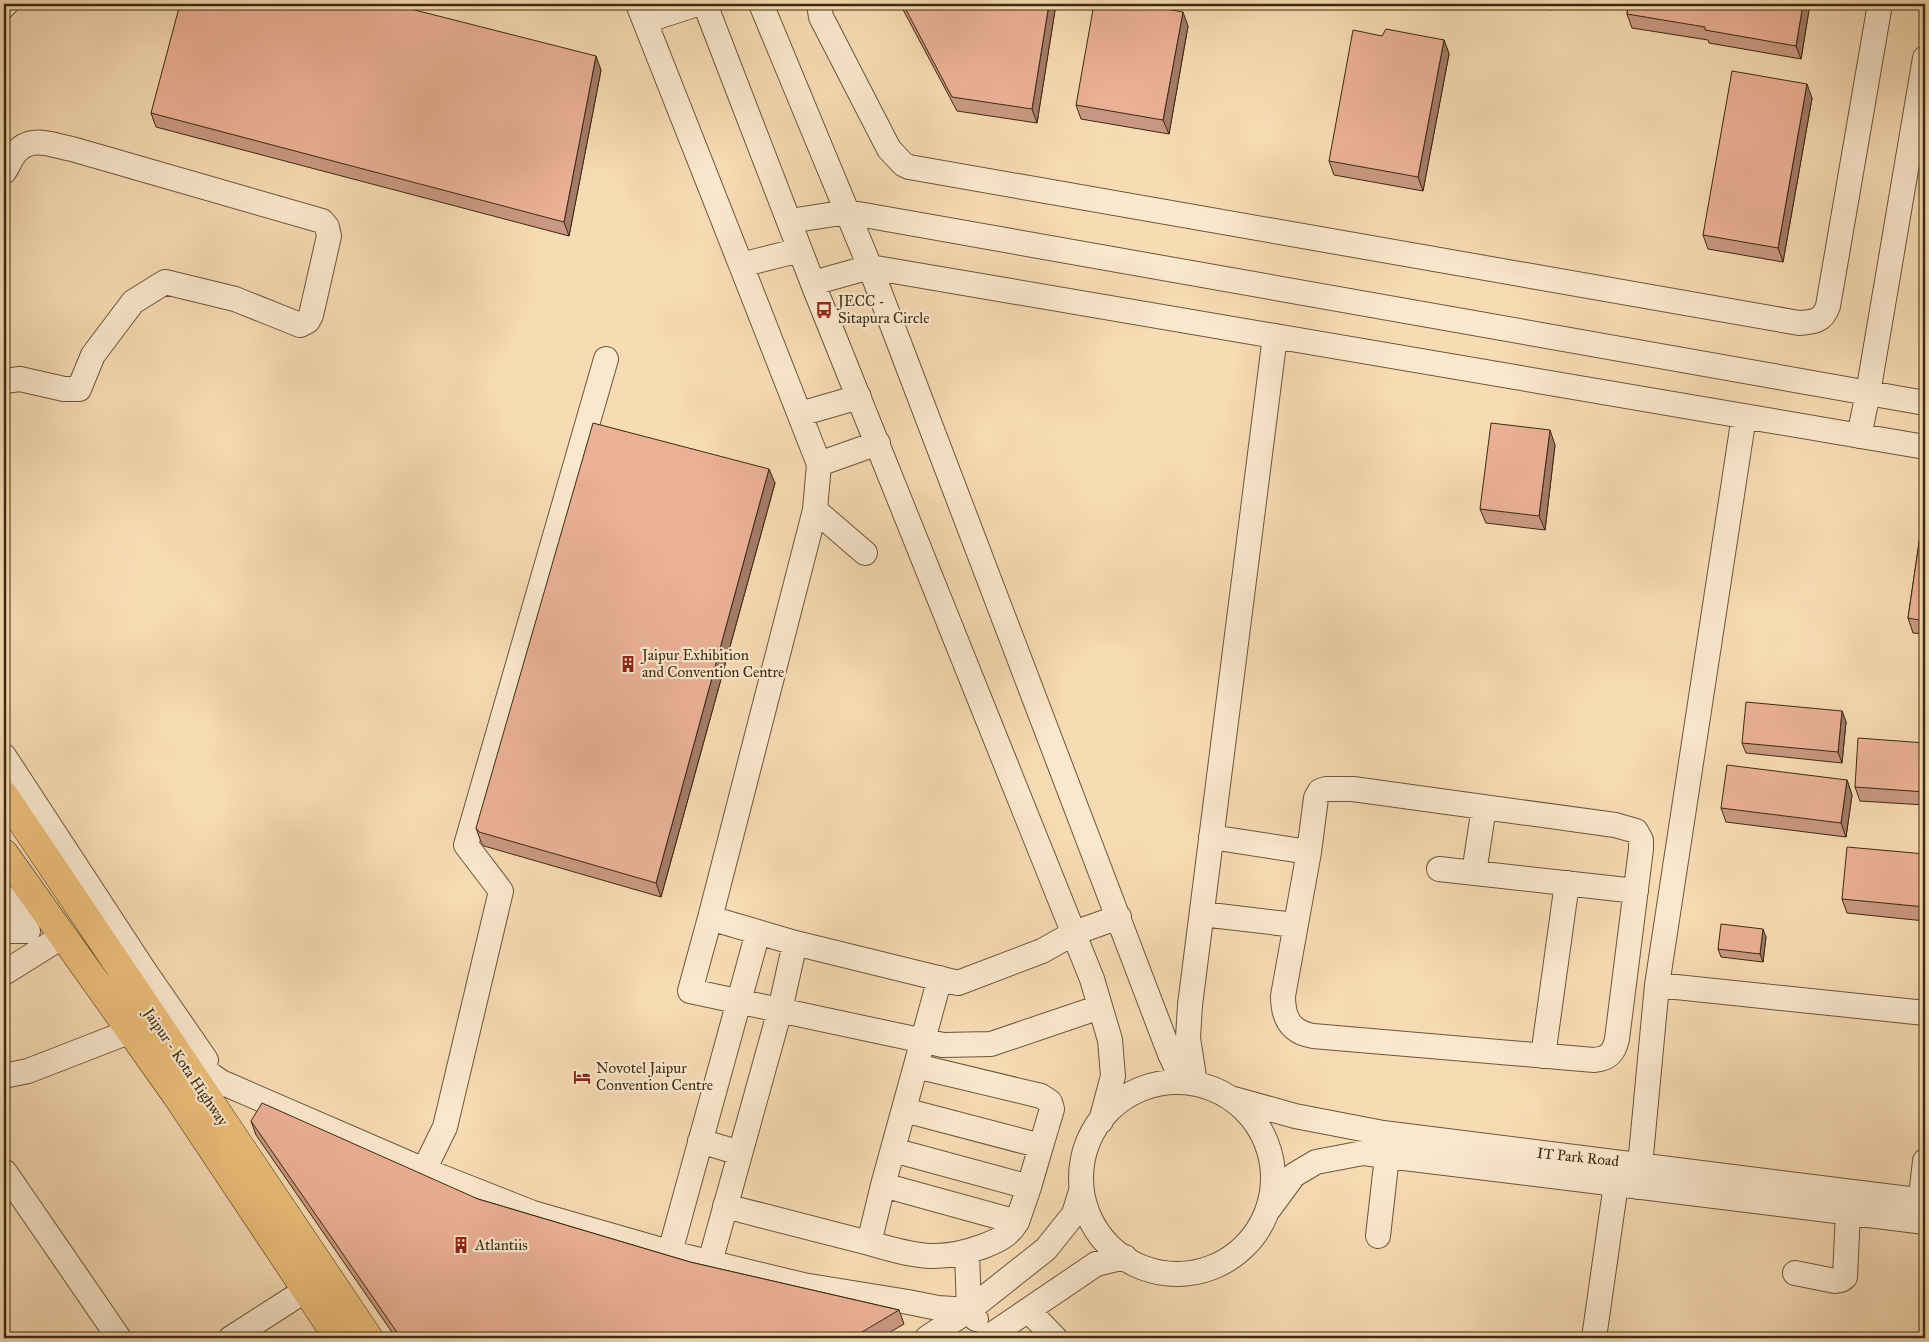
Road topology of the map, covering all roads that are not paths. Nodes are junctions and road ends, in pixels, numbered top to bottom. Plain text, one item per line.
1 (696, 4) edge
2 (705, 4) edge
3 (761, 4) edge
4 (819, 4) edge
5 (1880, 4) edge
6 (642, 12) edge
7 (1925, 58) edge
8 (4, 172) edge
9 (847, 212) junction
10 (790, 220) junction
11 (800, 250) junction
12 (741, 265) junction
13 (870, 267) junction
14 (813, 282) junction
15 (1275, 336) junction
16 (606, 359) dead end
17 (4, 381) edge
18 (1868, 393) junction
19 (859, 396) junction
20 (1925, 403) edge
21 (800, 414) junction
22 (1744, 416) junction
23 (1859, 436) junction
24 (878, 443) junction
25 (1925, 447) edge
26 (820, 464) junction
27 (815, 510) junction
28 (865, 553) dead end
29 (4, 756) edge
30 (4, 795) edge
31 (1484, 807) junction
32 (1211, 837) junction
33 (1309, 852) junction
34 (4, 853) edge
35 (1439, 869) dead end
36 (1474, 873) junction
37 (1567, 883) junction
38 (1636, 891) junction
39 (4, 897) edge
40 (1202, 914) junction
41 (1119, 917) junction
42 (710, 918) junction
43 (1295, 926) junction
44 (4, 931) edge
45 (758, 932) junction
46 (1074, 933) junction
47 (63, 936) junction
48 (795, 943) junction
49 (4, 973) edge
50 (940, 978) junction
51 (1657, 984) junction
52 (738, 1001) junction
53 (143, 1004) junction
54 (1100, 1007) junction
55 (780, 1010) junction
56 (1925, 1013) edge
57 (131, 1031) junction
58 (923, 1041) junction
59 (1542, 1056) junction
60 (916, 1066) junction
61 (4, 1076) edge
62 (221, 1082) junction
63 (1189, 1082) junction
64 (1234, 1100) junction
65 (904, 1110) junction
66 (1101, 1121) junction
67 (700, 1141) junction
68 (1041, 1146) junction
69 (893, 1150) junction
70 (740, 1153) junction
71 (1387, 1156) junction
72 (1925, 1161) edge
73 (424, 1170) junction
74 (5, 1172) dead end
75 (1632, 1179) junction
76 (883, 1185) junction
77 (1029, 1187) junction
78 (1081, 1191) junction
79 (726, 1206) junction
80 (1269, 1210) junction
81 (1922, 1211) edge
82 (1848, 1213) junction
83 (1017, 1222) junction
84 (1378, 1236) dead end
85 (869, 1244) junction
86 (670, 1252) junction
87 (967, 1252) junction
88 (1125, 1257) junction
89 (710, 1262) junction
90 (1795, 1274) dead end
91 (306, 1290) junction
92 (969, 1310) junction
93 (1028, 1310) junction
94 (988, 1337) edge
95 (119, 1338) edge
96 (231, 1338) edge
97 (338, 1338) edge
98 (369, 1338) edge
99 (926, 1338) edge
100 (1055, 1338) edge
101 (1594, 1338) edge

1 - 6 street
2 - 10 street
3 - 9 street
4 - 5 street
6 - 12 street
7 - 18 street
8 - 17 street
9 - 10 street
9 - 13 street
9 - 18 street
10 - 11 street
11 - 12 street
11 - 14 street
12 - 21 street
13 - 14 street
13 - 15 street
13 - 41 street
14 - 19 street
15 - 22 street
15 - 32 street
16 - 73 street
18 - 20 street
18 - 23 street
19 - 21 street
19 - 24 street
21 - 26 street
22 - 23 street
22 - 51 street
23 - 25 street
24 - 26 street
24 - 46 street
26 - 27 street
27 - 28 street
27 - 42 street
29 - 62 street
30 - 53 highway, Jaipur - Kota Highway
31 - 33 street
31 - 36 street
31 - 38 street
32 - 33 street
32 - 40 street
33 - 43 street
34 - 47 highway, Jaipur - Kota Highway
35 - 36 street
36 - 37 street
37 - 38 street
37 - 59 street
38 - 59 street
39 - 44 street
40 - 43 street
40 - 63 street
41 - 46 street
41 - 63 street
42 - 45 street
42 - 52 street
43 - 59 street
45 - 48 street
45 - 52 street
46 - 50 street
46 - 54 street
47 - 49 street
47 - 57 highway, Jaipur - Kota Highway
48 - 50 street
48 - 55 street
50 - 58 street
51 - 56 street
51 - 75 street
52 - 55 street
52 - 67 street
53 - 62 street
53 - 98 highway, Jaipur - Kota Highway
54 - 58 street
54 - 66 street
55 - 58 street
55 - 70 street
57 - 61 street
57 - 91 highway, Jaipur - Kota Highway
58 - 60 street
60 - 65 street
60 - 68 street
62 - 73 street
63 - 64 street
63 - 66 street
64 - 75 street, IT Park Road
64 - 80 street
65 - 68 street
65 - 69 street
66 - 78 street
67 - 70 street
67 - 86 street
68 - 77 street
69 - 76 street
69 - 77 street
70 - 79 street
71 - 75 street, IT Park Road
71 - 80 street, IT Park Road
71 - 84 street
72 - 81 street
73 - 86 street
74 - 95 street
75 - 81 street, IT Park Road
75 - 82 street, IT Park Road
75 - 101 street
76 - 83 street
76 - 85 street
77 - 83 street
78 - 88 street, IT Park Road
78 - 92 street
79 - 85 street
79 - 89 street
80 - 88 street, IT Park Road
81 - 82 street, IT Park Road
82 - 90 street
83 - 87 street
85 - 87 street
86 - 89 street
87 - 92 street
88 - 93 street
89 - 92 street
91 - 96 street
91 - 97 highway, Jaipur - Kota Highway
92 - 94 street
92 - 99 street
93 - 94 street
93 - 100 street

